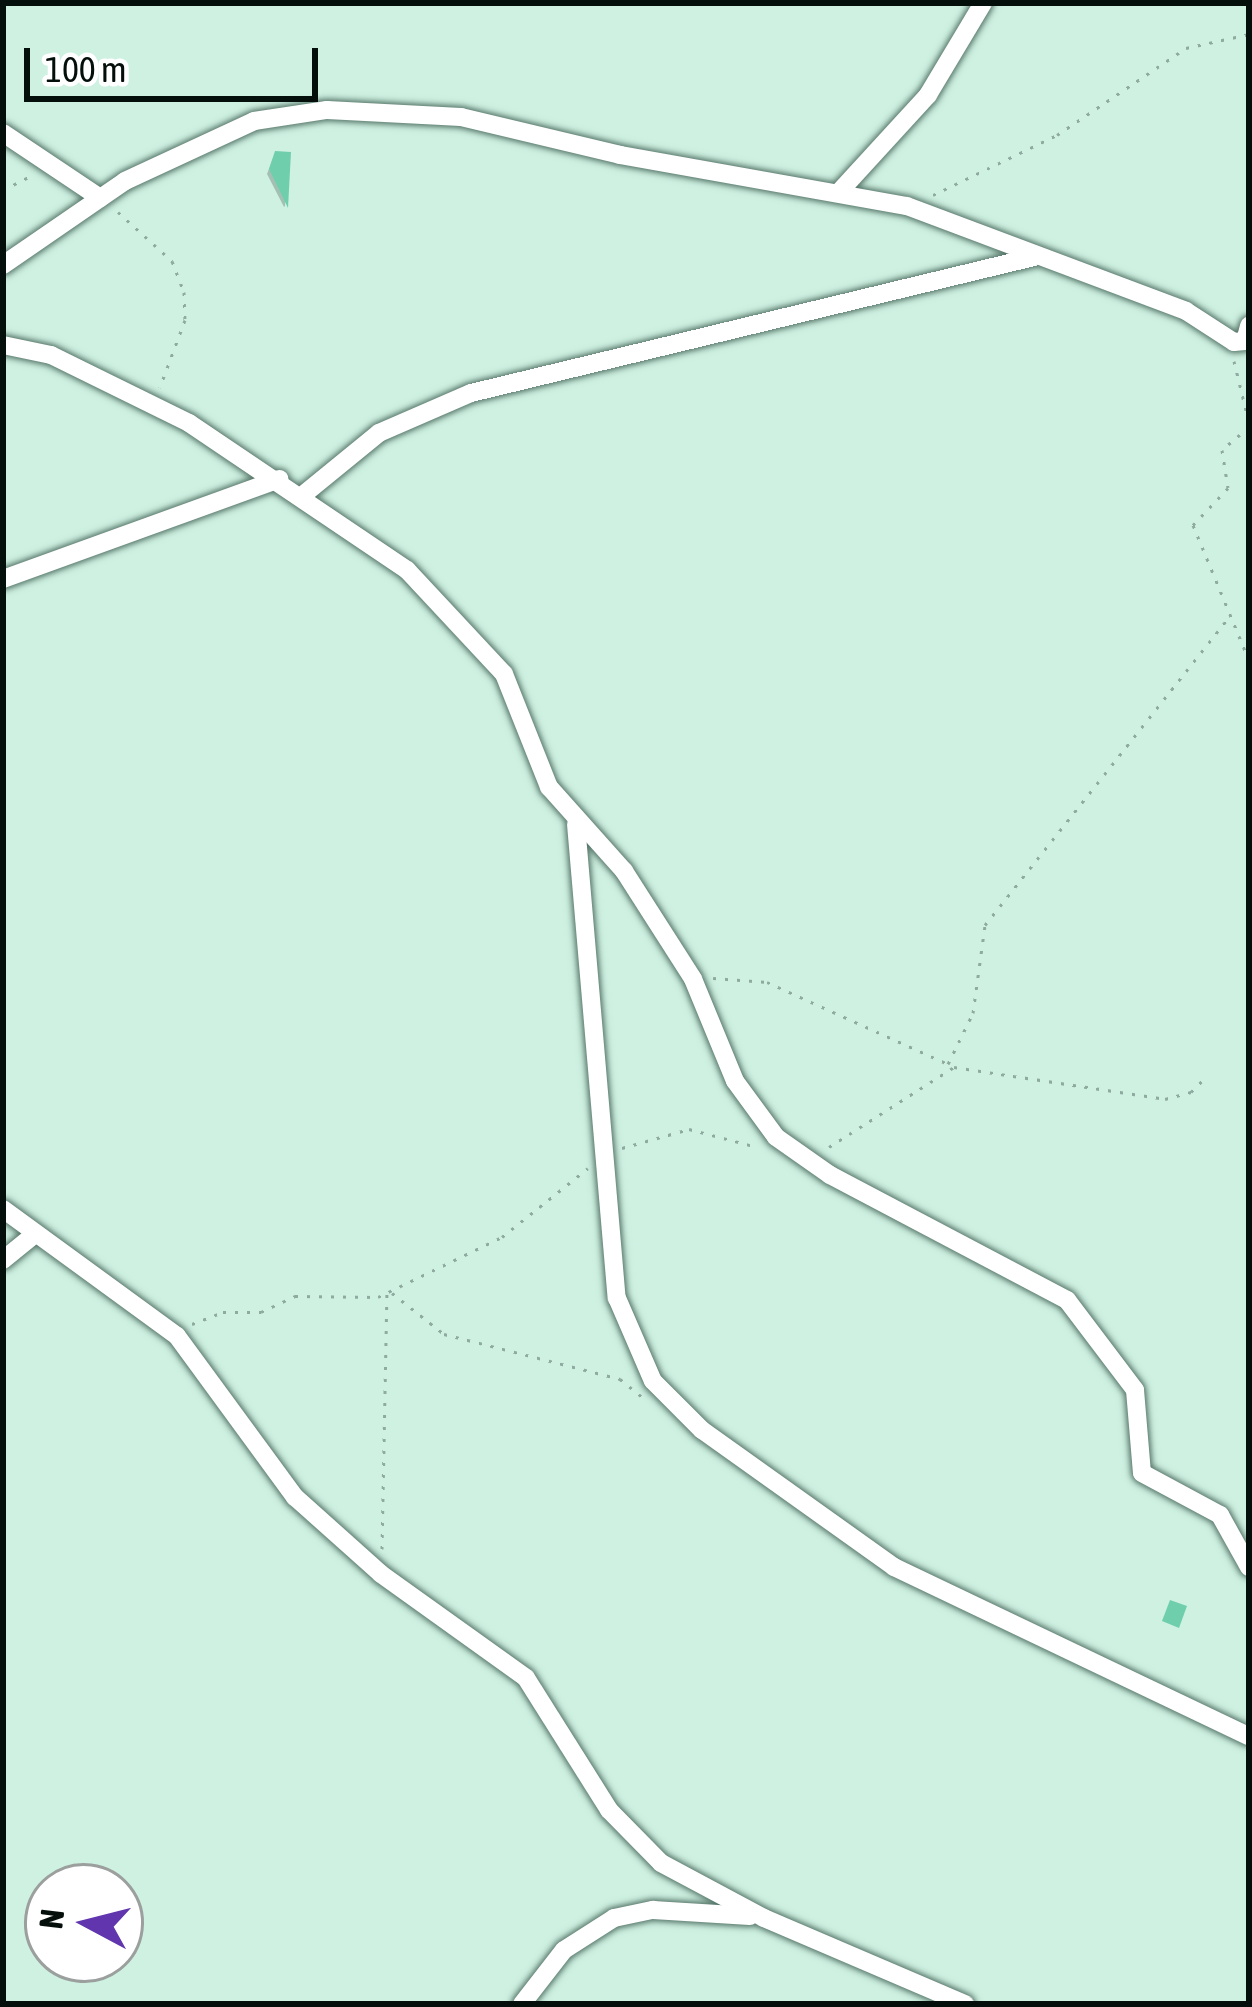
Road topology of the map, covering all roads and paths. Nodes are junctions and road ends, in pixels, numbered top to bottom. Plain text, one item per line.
1 (982, 3) edge
2 (1249, 34) edge
3 (3, 134) edge
4 (51, 166) junction
5 (3, 190) edge
6 (841, 190) junction
7 (100, 198) junction
8 (907, 206) junction
9 (1034, 257) junction
10 (3, 265) edge
11 (1249, 326) edge
12 (1234, 342) junction
13 (3, 345) edge
14 (149, 404) junction
15 (1249, 425) edge
16 (278, 479) junction
17 (303, 496) junction
18 (3, 579) edge
19 (1227, 620) junction
20 (1249, 660) edge
21 (576, 824) junction
22 (693, 979) junction
23 (951, 1066) junction
24 (1206, 1077) dead end
25 (800, 1157) junction
26 (603, 1159) junction
27 (3, 1209) edge
28 (34, 1235) junction
29 (3, 1259) edge
30 (389, 1292) junction
31 (177, 1336) junction
32 (671, 1403) junction
33 (1249, 1567) edge
34 (381, 1574) junction
35 (1249, 1736) edge
36 (764, 1918) junction
37 (522, 2004) edge
38 (964, 2004) edge

1 - 6 street
2 - 8 path
3 - 4 street
4 - 5 path
4 - 7 street
6 - 7 street
6 - 8 street
7 - 10 street
7 - 14 path
8 - 9 street
9 - 12 street
9 - 17 street
11 - 12 street
12 - 15 path
13 - 14 street
14 - 16 street
15 - 19 path
16 - 17 street
16 - 18 street
17 - 21 street
19 - 20 path
19 - 23 path
21 - 22 street
21 - 26 street
22 - 23 path
22 - 25 street
23 - 24 path
23 - 25 path
25 - 26 path
25 - 33 street
26 - 30 path
26 - 32 street
27 - 28 street
28 - 29 street
28 - 31 street
30 - 31 path
30 - 32 path
30 - 34 path
31 - 34 street
32 - 35 street
34 - 36 street
36 - 37 street
36 - 38 street

